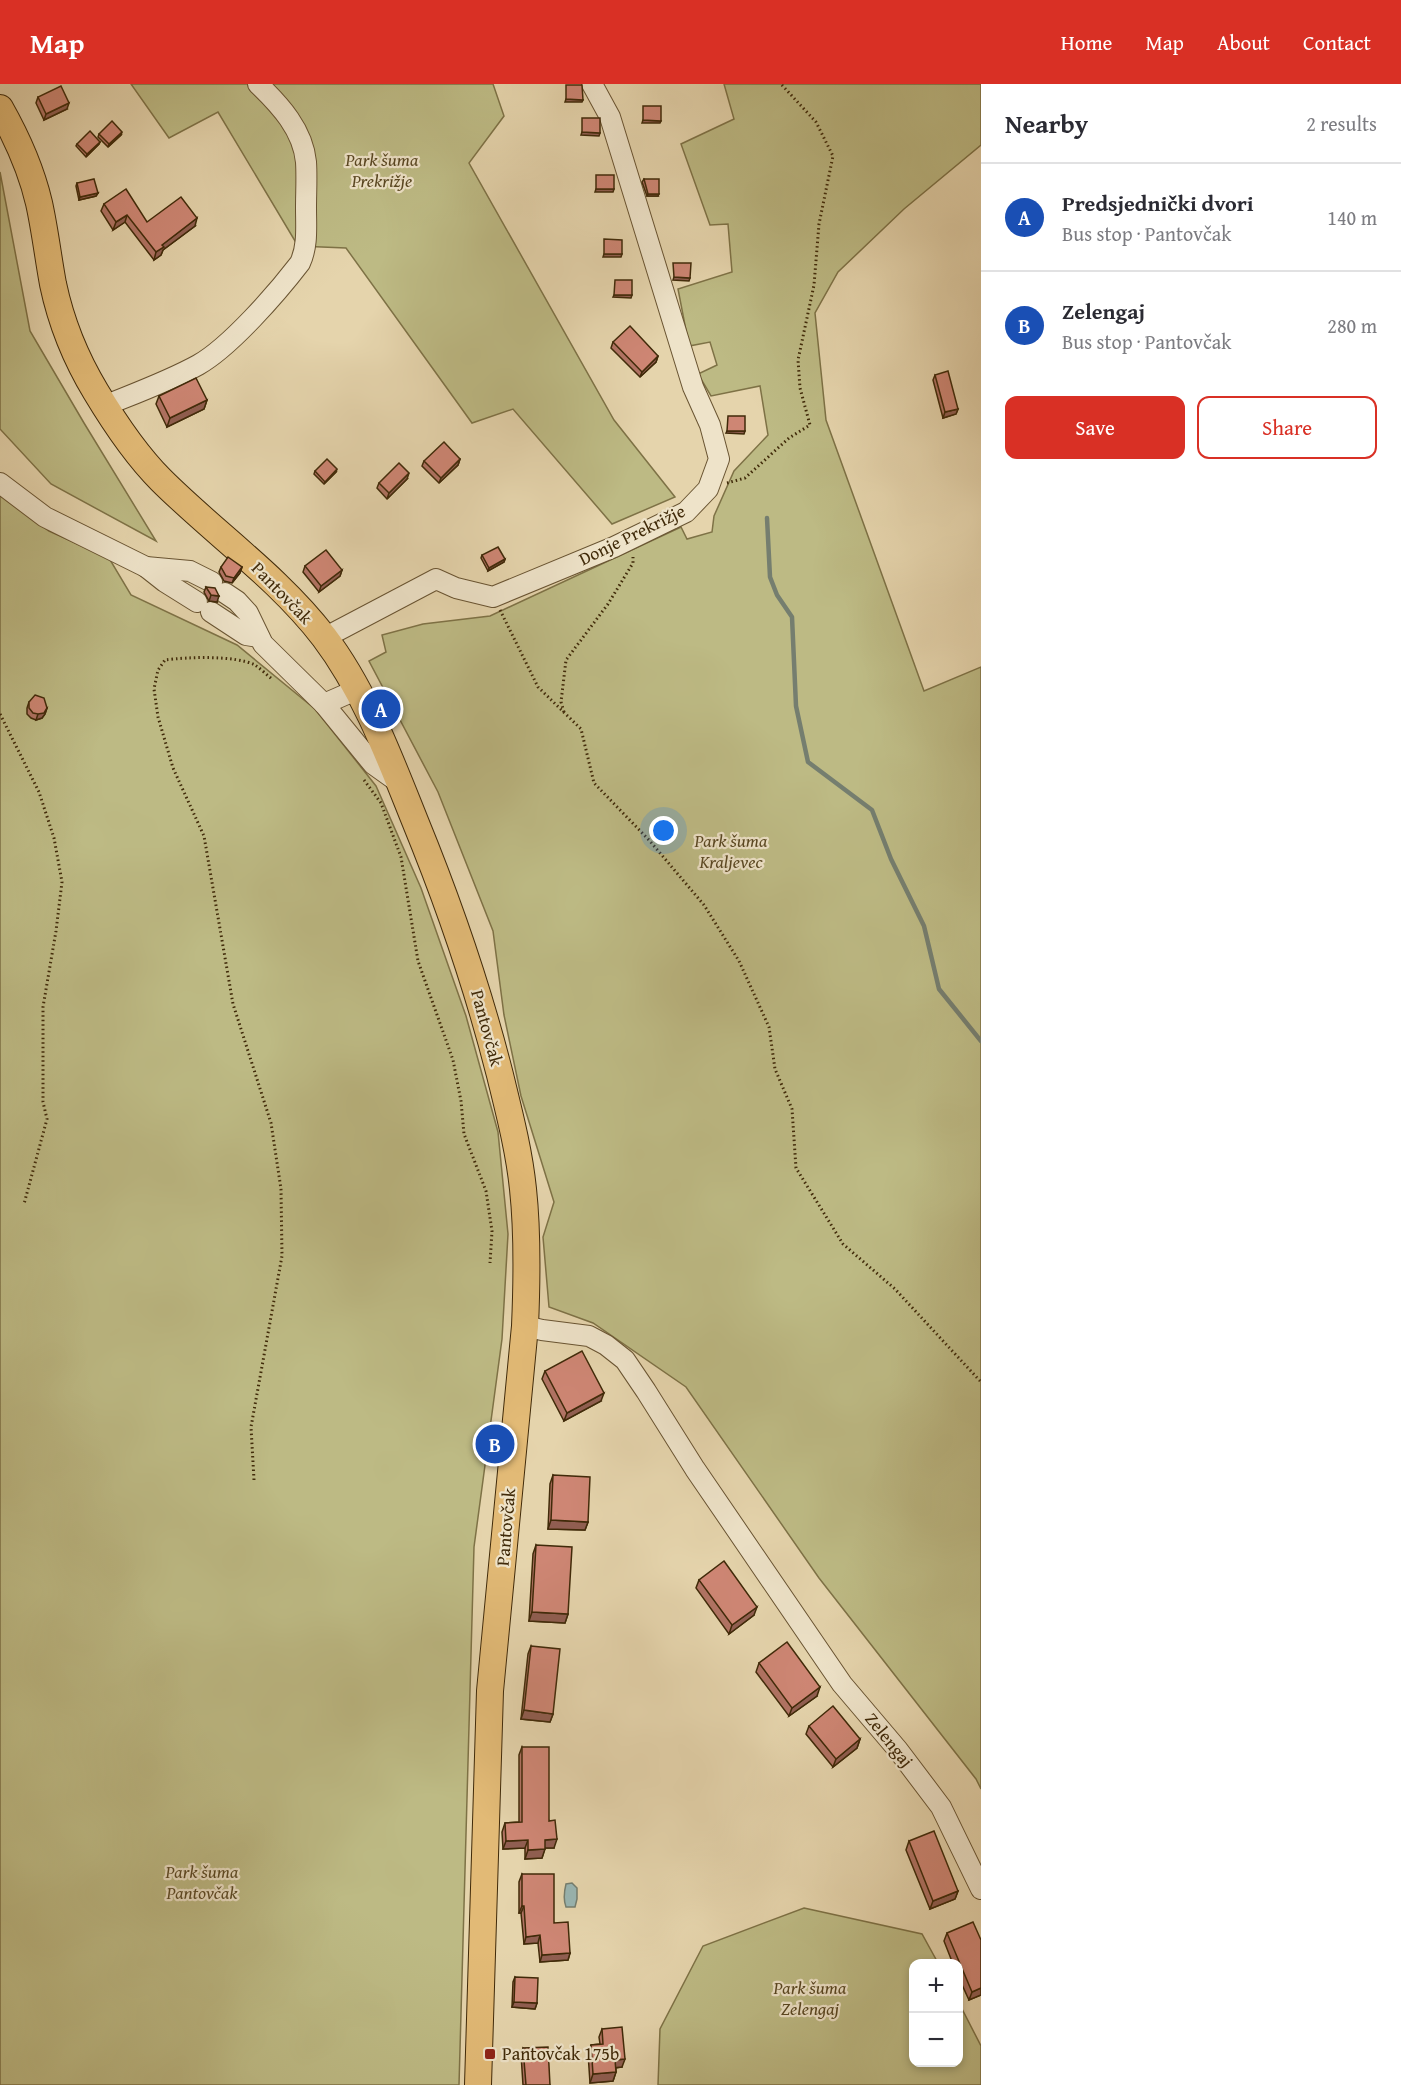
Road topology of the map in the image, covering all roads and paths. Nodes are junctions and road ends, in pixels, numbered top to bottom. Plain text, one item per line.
1 (258, 84) edge
2 (592, 84) edge
3 (781, 84) edge
4 (0, 108) edge
5 (104, 406) junction
6 (0, 483) edge
7 (708, 489) junction
8 (634, 537) junction
9 (146, 567) junction
10 (493, 597) junction
11 (258, 637) junction
12 (324, 638) junction
13 (276, 683) dead end
14 (356, 690) junction
15 (324, 704) junction
16 (0, 714) edge
17 (565, 714) junction
18 (361, 776) dead end
19 (401, 784) junction
20 (24, 1204) dead end
21 (490, 1263) dead end
22 (525, 1326) junction
23 (981, 1382) edge
24 (254, 1480) dead end
25 (981, 1889) edge
26 (478, 2085) edge

1 - 5 street
2 - 7 street, Donje Prekrižje
3 - 7 path
4 - 5 main road, Pantovčak
5 - 12 main road, Pantovčak
6 - 9 street
7 - 8 street, Donje Prekrižje
8 - 10 street, Donje Prekrižje
8 - 17 path
9 - 11 street
9 - 11 street
10 - 12 street
10 - 17 path
11 - 15 street
12 - 14 main road, Pantovčak
13 - 24 path
14 - 15 street
14 - 19 main road, Pantovčak
15 - 19 street
16 - 20 path
17 - 23 path
18 - 21 path
19 - 22 main road, Pantovčak
22 - 25 street, Zelengaj
22 - 26 main road, Pantovčak

